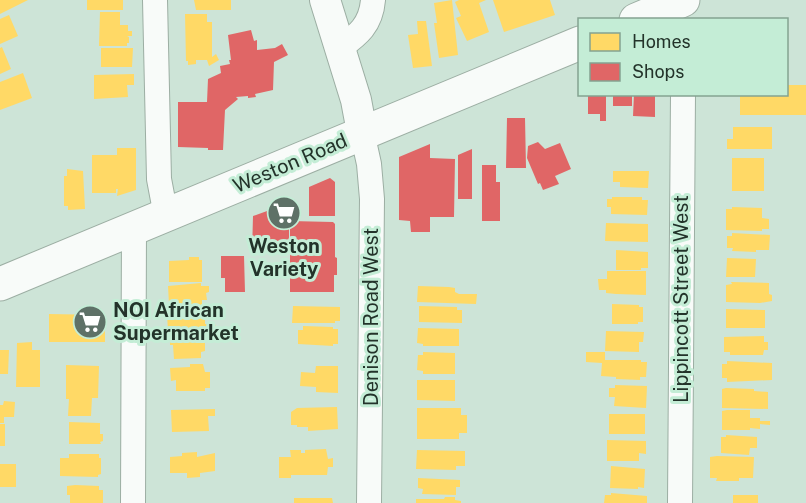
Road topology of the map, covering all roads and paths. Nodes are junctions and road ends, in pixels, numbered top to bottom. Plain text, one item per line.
1 (155, 0) edge
2 (325, 0) edge
3 (373, 0) edge
4 (683, 0) edge
5 (641, 18) edge
6 (683, 18) edge
7 (578, 43) edge
8 (340, 48) junction
9 (682, 96) edge
10 (362, 132) junction
11 (166, 216) junction
12 (134, 229) junction
13 (0, 285) edge
14 (132, 503) edge
15 (369, 503) edge
16 (680, 503) edge

1 - 11 street
2 - 8 street
3 - 8 street
4 - 5 main road
4 - 6 street
7 - 10 main road, Weston Road
8 - 10 street
9 - 16 street, Lippincott Street West
10 - 11 main road, Weston Road
10 - 15 street, Denison Road West
11 - 12 main road, Weston Road
12 - 13 main road, Weston Road
12 - 14 street

